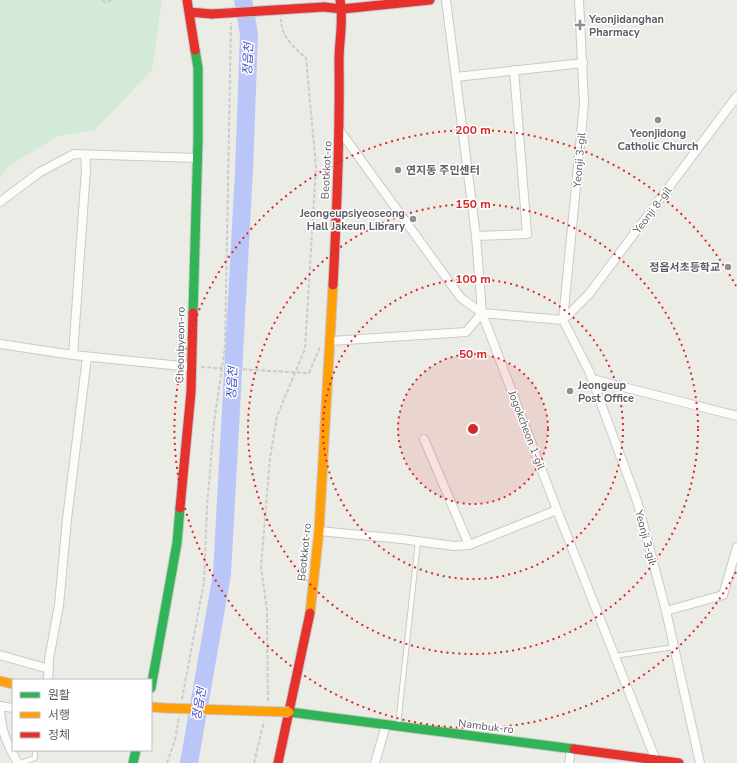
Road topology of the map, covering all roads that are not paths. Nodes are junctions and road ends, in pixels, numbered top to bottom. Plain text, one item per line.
1 (187, 0) edge
2 (340, 0) edge
3 (430, 0) edge
4 (446, 0) edge
5 (579, 0) edge
6 (342, 9) junction
7 (188, 12) junction
8 (583, 63) junction
9 (514, 70) junction
10 (456, 77) junction
11 (737, 96) edge
12 (340, 131) junction
13 (84, 155) junction
14 (198, 158) junction
15 (0, 202) edge
16 (476, 236) junction
17 (482, 313) junction
18 (563, 320) junction
19 (331, 341) junction
20 (0, 344) edge
21 (73, 355) junction
22 (87, 356) junction
23 (191, 367) junction
24 (592, 379) junction
25 (737, 416) edge
26 (424, 439) dead end
27 (557, 510) junction
28 (319, 531) junction
29 (418, 541) junction
30 (469, 546) junction
31 (737, 547) edge
32 (666, 611) junction
33 (675, 647) junction
34 (0, 655) edge
35 (615, 656) junction
36 (48, 669) junction
37 (48, 679) edge
38 (0, 681) edge
39 (152, 683) edge
40 (12, 684) edge
41 (0, 706) edge
42 (152, 707) edge
43 (12, 708) edge
44 (289, 712) junction
45 (386, 725) junction
46 (398, 726) junction
47 (571, 749) junction
48 (35, 751) edge
49 (136, 751) edge
50 (657, 761) edge
51 (20, 763) edge
52 (133, 763) edge
53 (278, 763) edge
54 (375, 763) edge
55 (569, 763) edge
56 (679, 763) edge
57 (700, 763) edge

1 - 7 street, Cheonbyeon-ro
2 - 6 street, Beotkkot-ro
3 - 6 street
4 - 10 street, Jogokcheon 1-gil
5 - 8 street, Yeonji 3-gil
6 - 7 street, bridge
6 - 12 street, Beotkkot-ro
7 - 14 street, Cheonbyeon-ro
8 - 9 street
8 - 18 street, Yeonji 3-gil
9 - 10 street
9 - 16 street
10 - 16 street, Jogokcheon 1-gil
11 - 18 street, Yeonji 8-gil
12 - 17 street
12 - 19 street, Beotkkot-ro
13 - 14 street
13 - 15 street
13 - 21 street
14 - 23 street, Cheonbyeon-ro
16 - 17 street, Jogokcheon 1-gil
17 - 18 street
17 - 19 street
17 - 27 street, Jogokcheon 1-gil
18 - 24 street, Yeonji 3-gil
19 - 28 street, Beotkkot-ro
20 - 21 street
21 - 22 street
22 - 23 street
22 - 36 street
23 - 39 street, Cheonbyeon-ro
24 - 25 street
24 - 32 street, Yeonji 3-gil
26 - 30 street
27 - 30 street
27 - 35 street, Jogokcheon 1-gil
28 - 29 street
28 - 44 street, Beotkkot-ro
29 - 30 street
29 - 46 lane
31 - 32 street
32 - 33 street, Yeonji 3-gil
33 - 35 lane
33 - 57 street, Yeonji 3-gil
34 - 36 street
35 - 50 street, Jogokcheon 1-gil
36 - 37 street
38 - 40 street
41 - 43 street
41 - 51 street
42 - 44 street, Nambuk-ro, bridge
44 - 45 street, Nambuk-ro
44 - 53 street, Beotkkot-ro
45 - 46 street, Nambuk-ro
45 - 54 street
46 - 47 street, Nambuk-ro
47 - 50 street, Nambuk-ro
47 - 55 street
48 - 51 lane
49 - 52 street
50 - 56 street, Nambuk-ro

